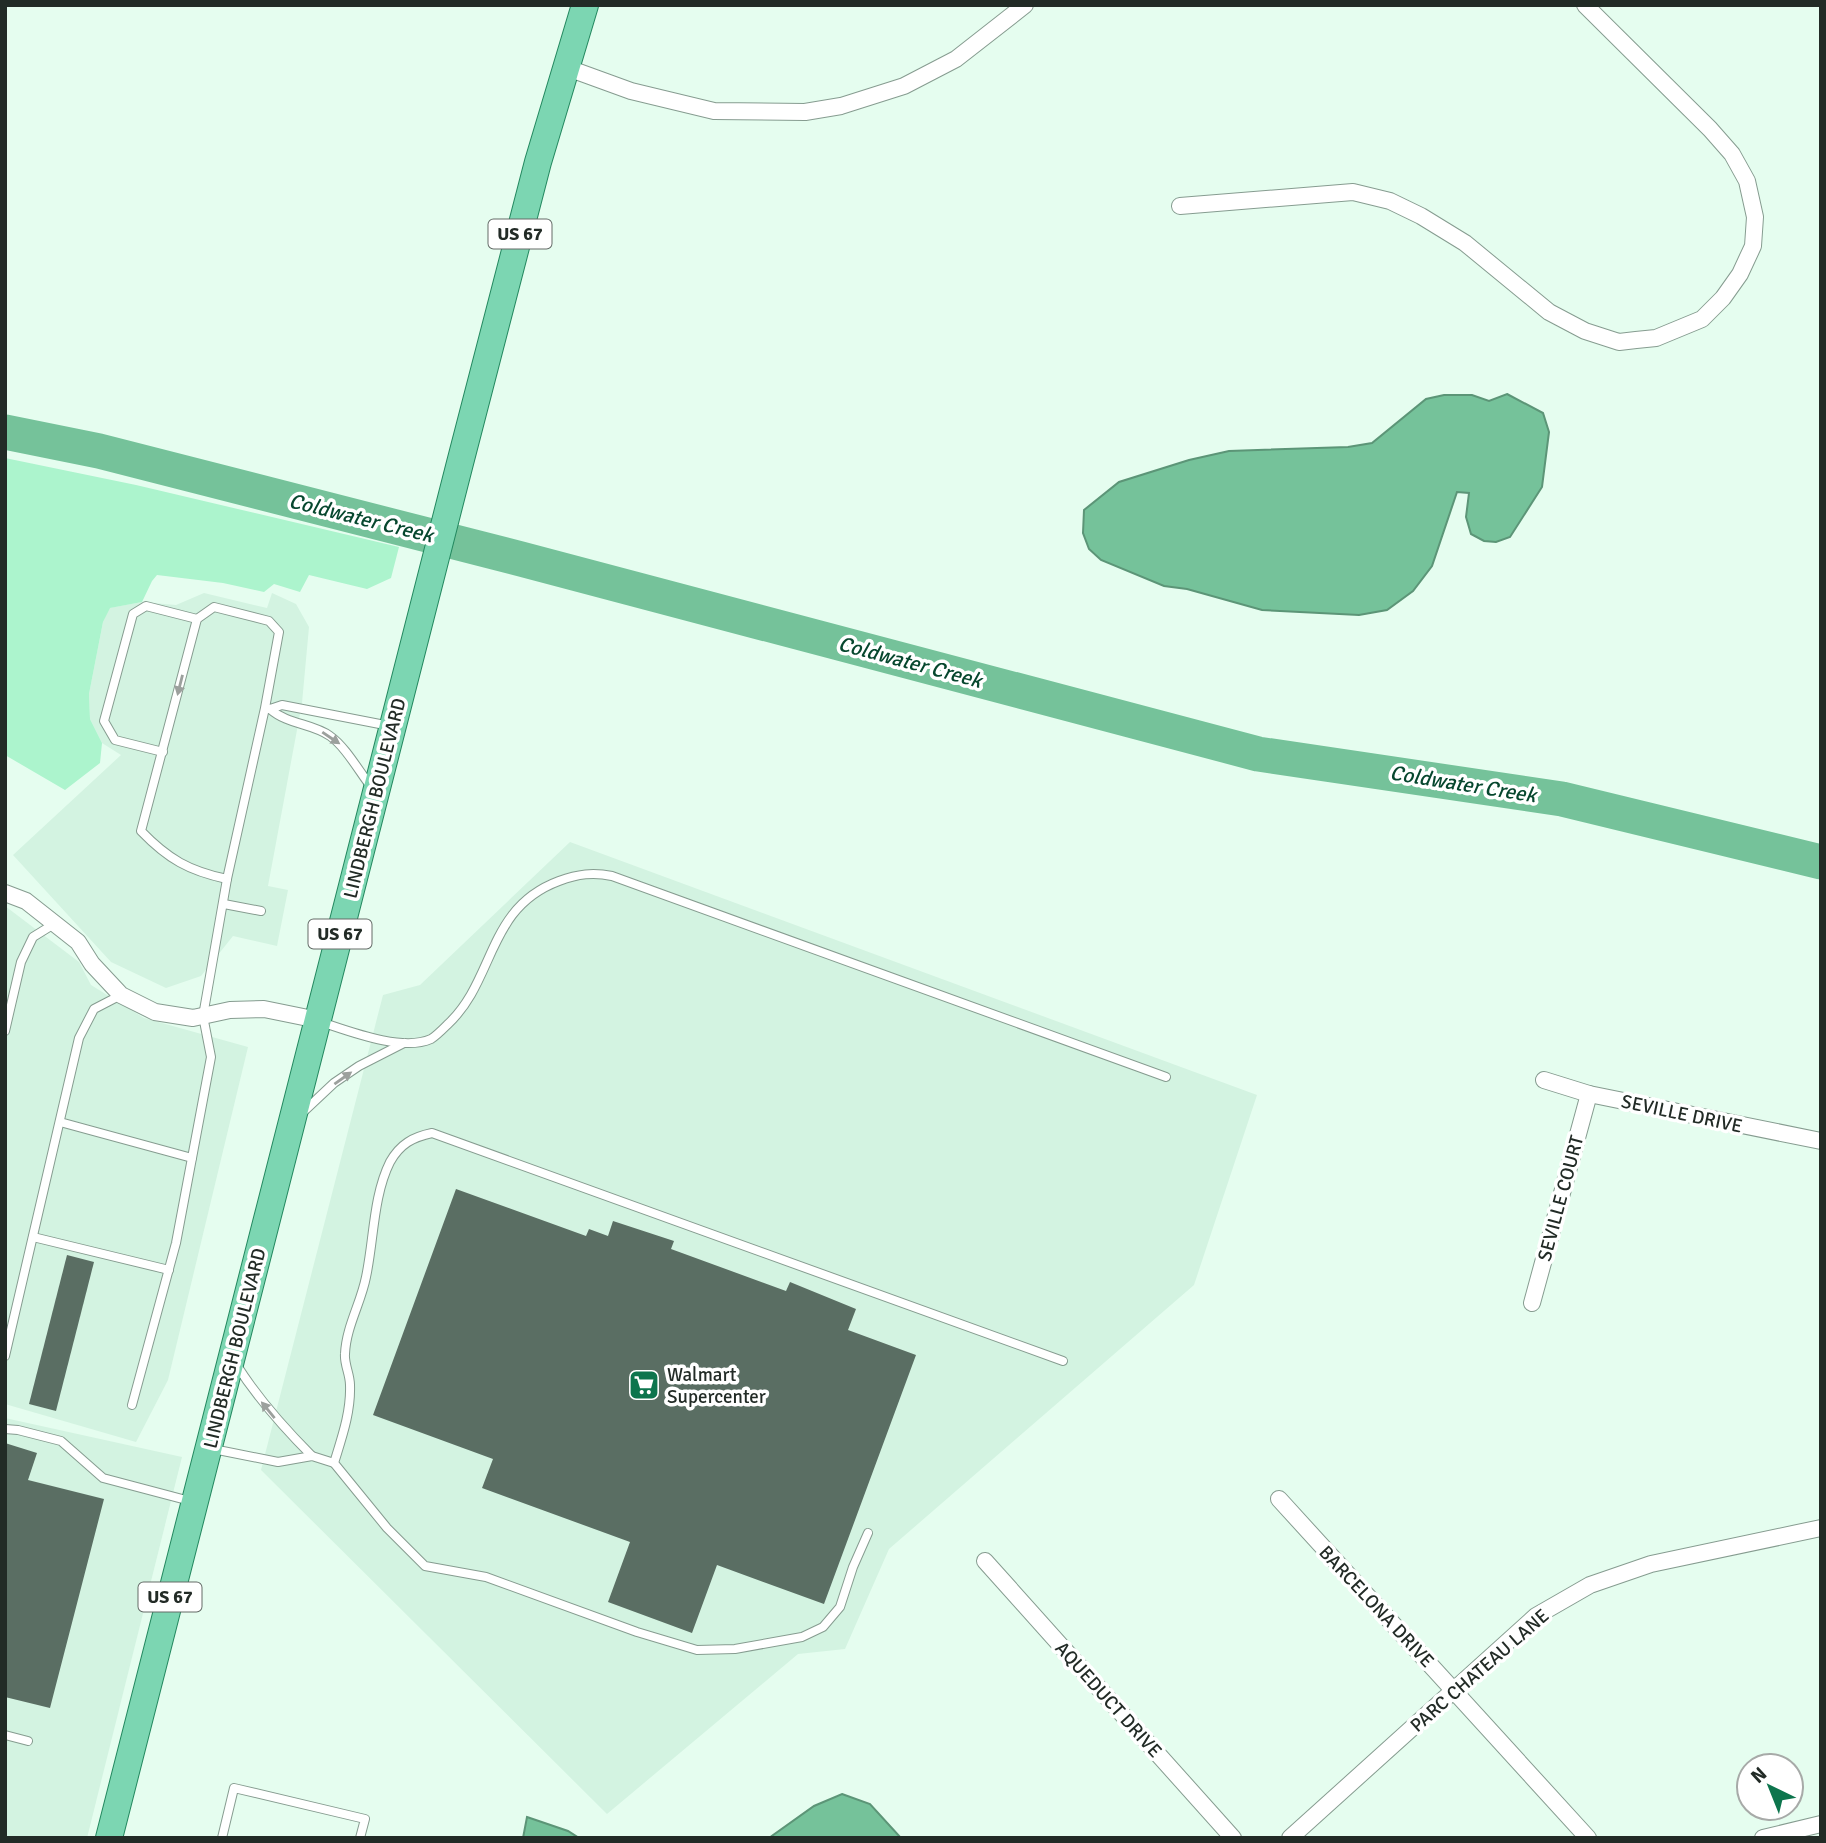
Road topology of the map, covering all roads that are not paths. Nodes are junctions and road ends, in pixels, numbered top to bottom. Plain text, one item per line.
1 (585, 5) edge
2 (1025, 5) edge
3 (1586, 5) edge
4 (565, 67) junction
5 (1180, 206) dead end
6 (197, 619) junction
7 (267, 709) junction
8 (393, 727) junction
9 (163, 752) junction
10 (376, 793) junction
11 (227, 879) junction
12 (5, 893) edge
13 (224, 904) junction
14 (261, 911) dead end
15 (54, 924) junction
16 (121, 995) junction
17 (203, 1016) junction
18 (318, 1020) junction
19 (5, 1031) edge
20 (404, 1043) junction
21 (1166, 1077) dead end
22 (1544, 1080) dead end
23 (1589, 1094) junction
24 (60, 1122) junction
25 (292, 1123) junction
26 (1821, 1141) edge
27 (192, 1158) junction
28 (33, 1237) junction
29 (169, 1270) junction
30 (1532, 1303) dead end
31 (5, 1356) edge
32 (232, 1357) junction
33 (1063, 1361) dead end
34 (132, 1405) dead end
35 (5, 1429) edge
36 (208, 1448) junction
37 (312, 1456) junction
38 (334, 1463) junction
39 (1279, 1499) dead end
40 (195, 1502) junction
41 (1821, 1528) edge
42 (868, 1533) dead end
43 (985, 1561) dead end
44 (1454, 1689) junction
45 (5, 1735) edge
46 (28, 1741) dead end
47 (1821, 1824) edge
48 (109, 1838) edge
49 (222, 1838) edge
50 (360, 1838) edge
51 (1233, 1838) edge
52 (1290, 1838) edge
53 (1588, 1838) edge
54 (1763, 1838) edge

1 - 4 main road, LINDBERGH BOULEVARD / US 67
2 - 4 street
3 - 5 street
4 - 8 main road, LINDBERGH BOULEVARD / US 67
6 - 7 lane
6 -> 9 lane
6 - 9 lane
7 - 8 lane
7 -> 10 lane
7 - 11 lane
8 - 10 main road, LINDBERGH BOULEVARD / US 67
9 - 11 lane
10 - 18 main road, LINDBERGH BOULEVARD / US 67
11 - 13 lane
12 - 15 street
13 - 14 lane
13 - 17 lane
15 - 16 street
15 - 19 lane
16 - 17 street
16 - 24 lane
17 - 18 street
17 - 27 lane
18 - 20 lane
18 - 25 main road, LINDBERGH BOULEVARD / US 67
20 - 21 lane
25 -> 20 lane
22 - 23 street, SEVILLE DRIVE
23 - 26 street, SEVILLE DRIVE
23 - 30 street, SEVILLE COURT
24 - 27 lane
24 - 28 lane
25 - 32 main road, LINDBERGH BOULEVARD / US 67
27 - 29 lane
28 - 29 lane
28 - 31 lane
29 - 34 lane
32 - 36 main road, LINDBERGH BOULEVARD / US 67
37 -> 32 lane
33 - 38 lane
35 - 40 lane
36 - 37 lane
36 - 40 main road, LINDBERGH BOULEVARD / US 67
37 - 38 lane
38 - 42 lane
39 - 44 street, BARCELONA DRIVE
40 - 48 main road, LINDBERGH BOULEVARD / US 67
41 - 44 street, PARC CHATEAU LANE
43 - 51 street, AQUEDUCT DRIVE
44 - 52 street, PARC CHATEAU LANE
44 - 53 street, BARCELONA DRIVE
45 - 46 lane
47 - 54 street
49 - 50 lane

